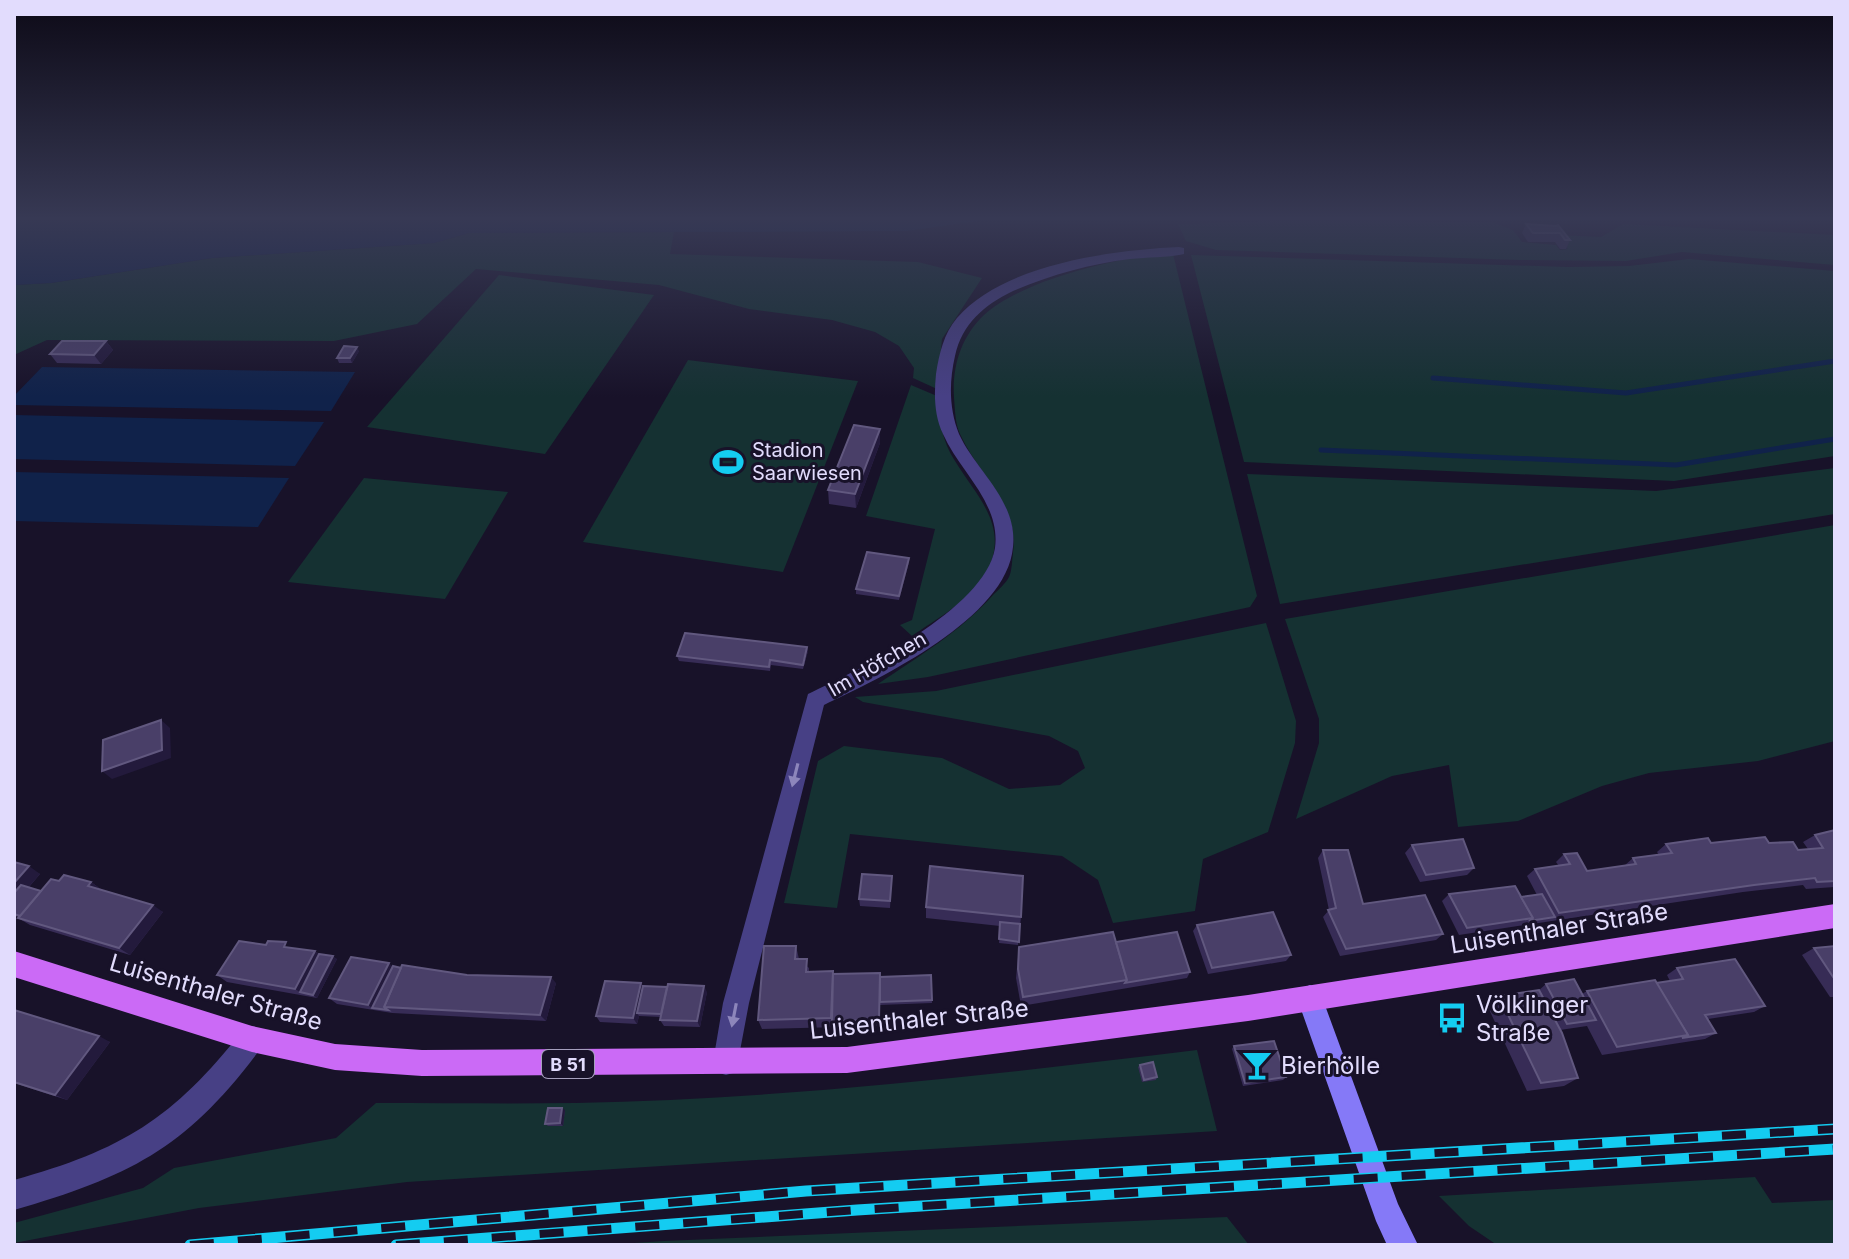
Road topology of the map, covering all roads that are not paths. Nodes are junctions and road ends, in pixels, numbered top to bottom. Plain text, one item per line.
1 (1038, 279) edge
2 (1835, 916) edge
3 (14, 964) edge
4 (1310, 998) junction
5 (252, 1039) junction
6 (726, 1062) junction
7 (14, 1195) edge
8 (1403, 1245) edge

1 -> 6 street, Im Höfchen
2 - 4 main road, Luisenthaler Straße
3 - 5 main road, Luisenthaler Straße / B 51
4 - 6 main road, Luisenthaler Straße / B 51
4 - 8 street
5 - 6 main road, Luisenthaler Straße / B 51
5 - 7 street

